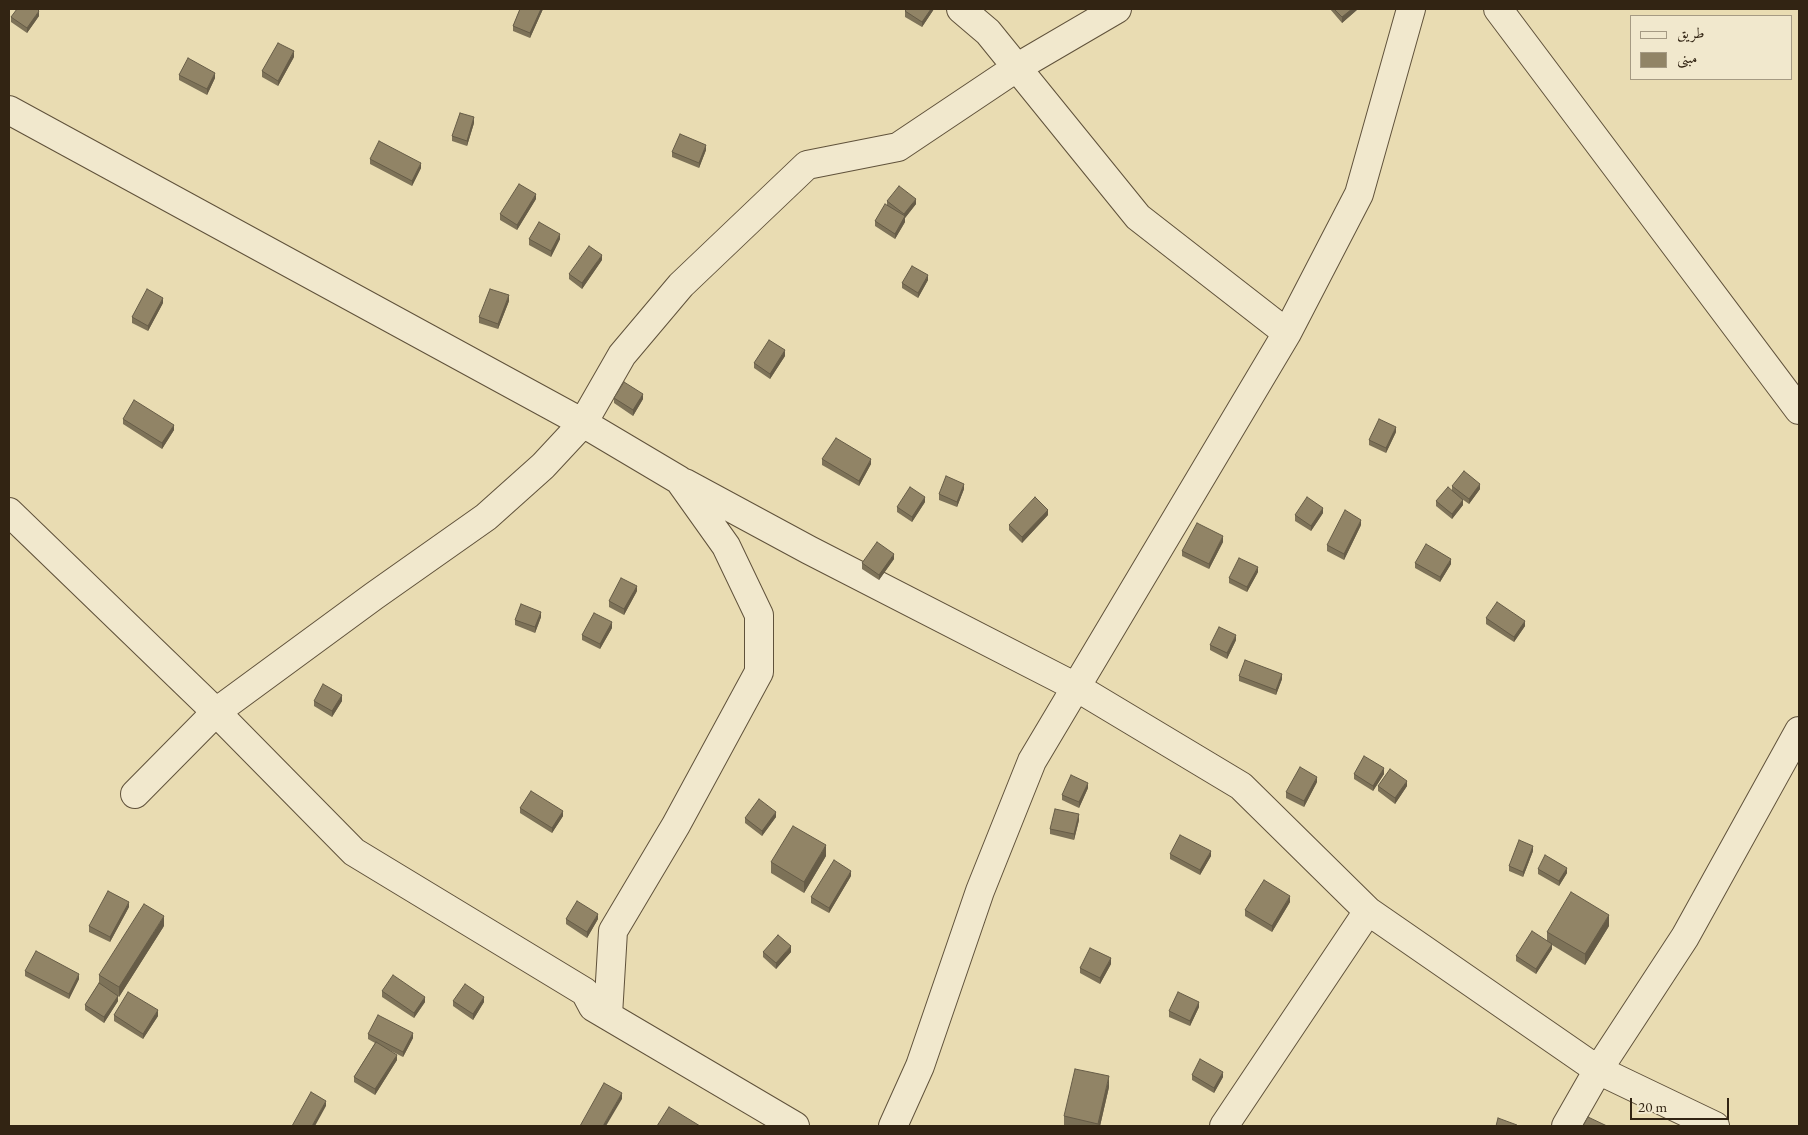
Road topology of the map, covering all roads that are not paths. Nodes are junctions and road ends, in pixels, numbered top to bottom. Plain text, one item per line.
1 (961, 9) edge
2 (1117, 9) edge
3 (1411, 9) edge
4 (1498, 9) edge
5 (1016, 68) junction
6 (9, 110) edge
7 (1287, 333) junction
8 (1799, 410) edge
9 (583, 423) junction
10 (679, 480) junction
11 (9, 512) edge
12 (1076, 687) junction
13 (216, 712) junction
14 (1799, 731) edge
15 (135, 794) dead end
16 (1368, 911) junction
17 (608, 1016) junction
18 (1598, 1070) junction
19 (795, 1126) edge
20 (893, 1126) edge
21 (1224, 1126) edge
22 (1566, 1126) edge
23 (1715, 1126) edge

1 - 5 street
2 - 5 street
3 - 7 street
4 - 8 street
5 - 7 street
5 - 9 street
6 - 9 street
7 - 12 street
9 - 10 street
9 - 13 street
10 - 12 street
10 - 17 street
11 - 13 street
12 - 16 street
12 - 20 street
13 - 15 street
13 - 17 street
14 - 18 street
16 - 18 street
16 - 21 street
17 - 19 street
18 - 22 street
18 - 23 street

